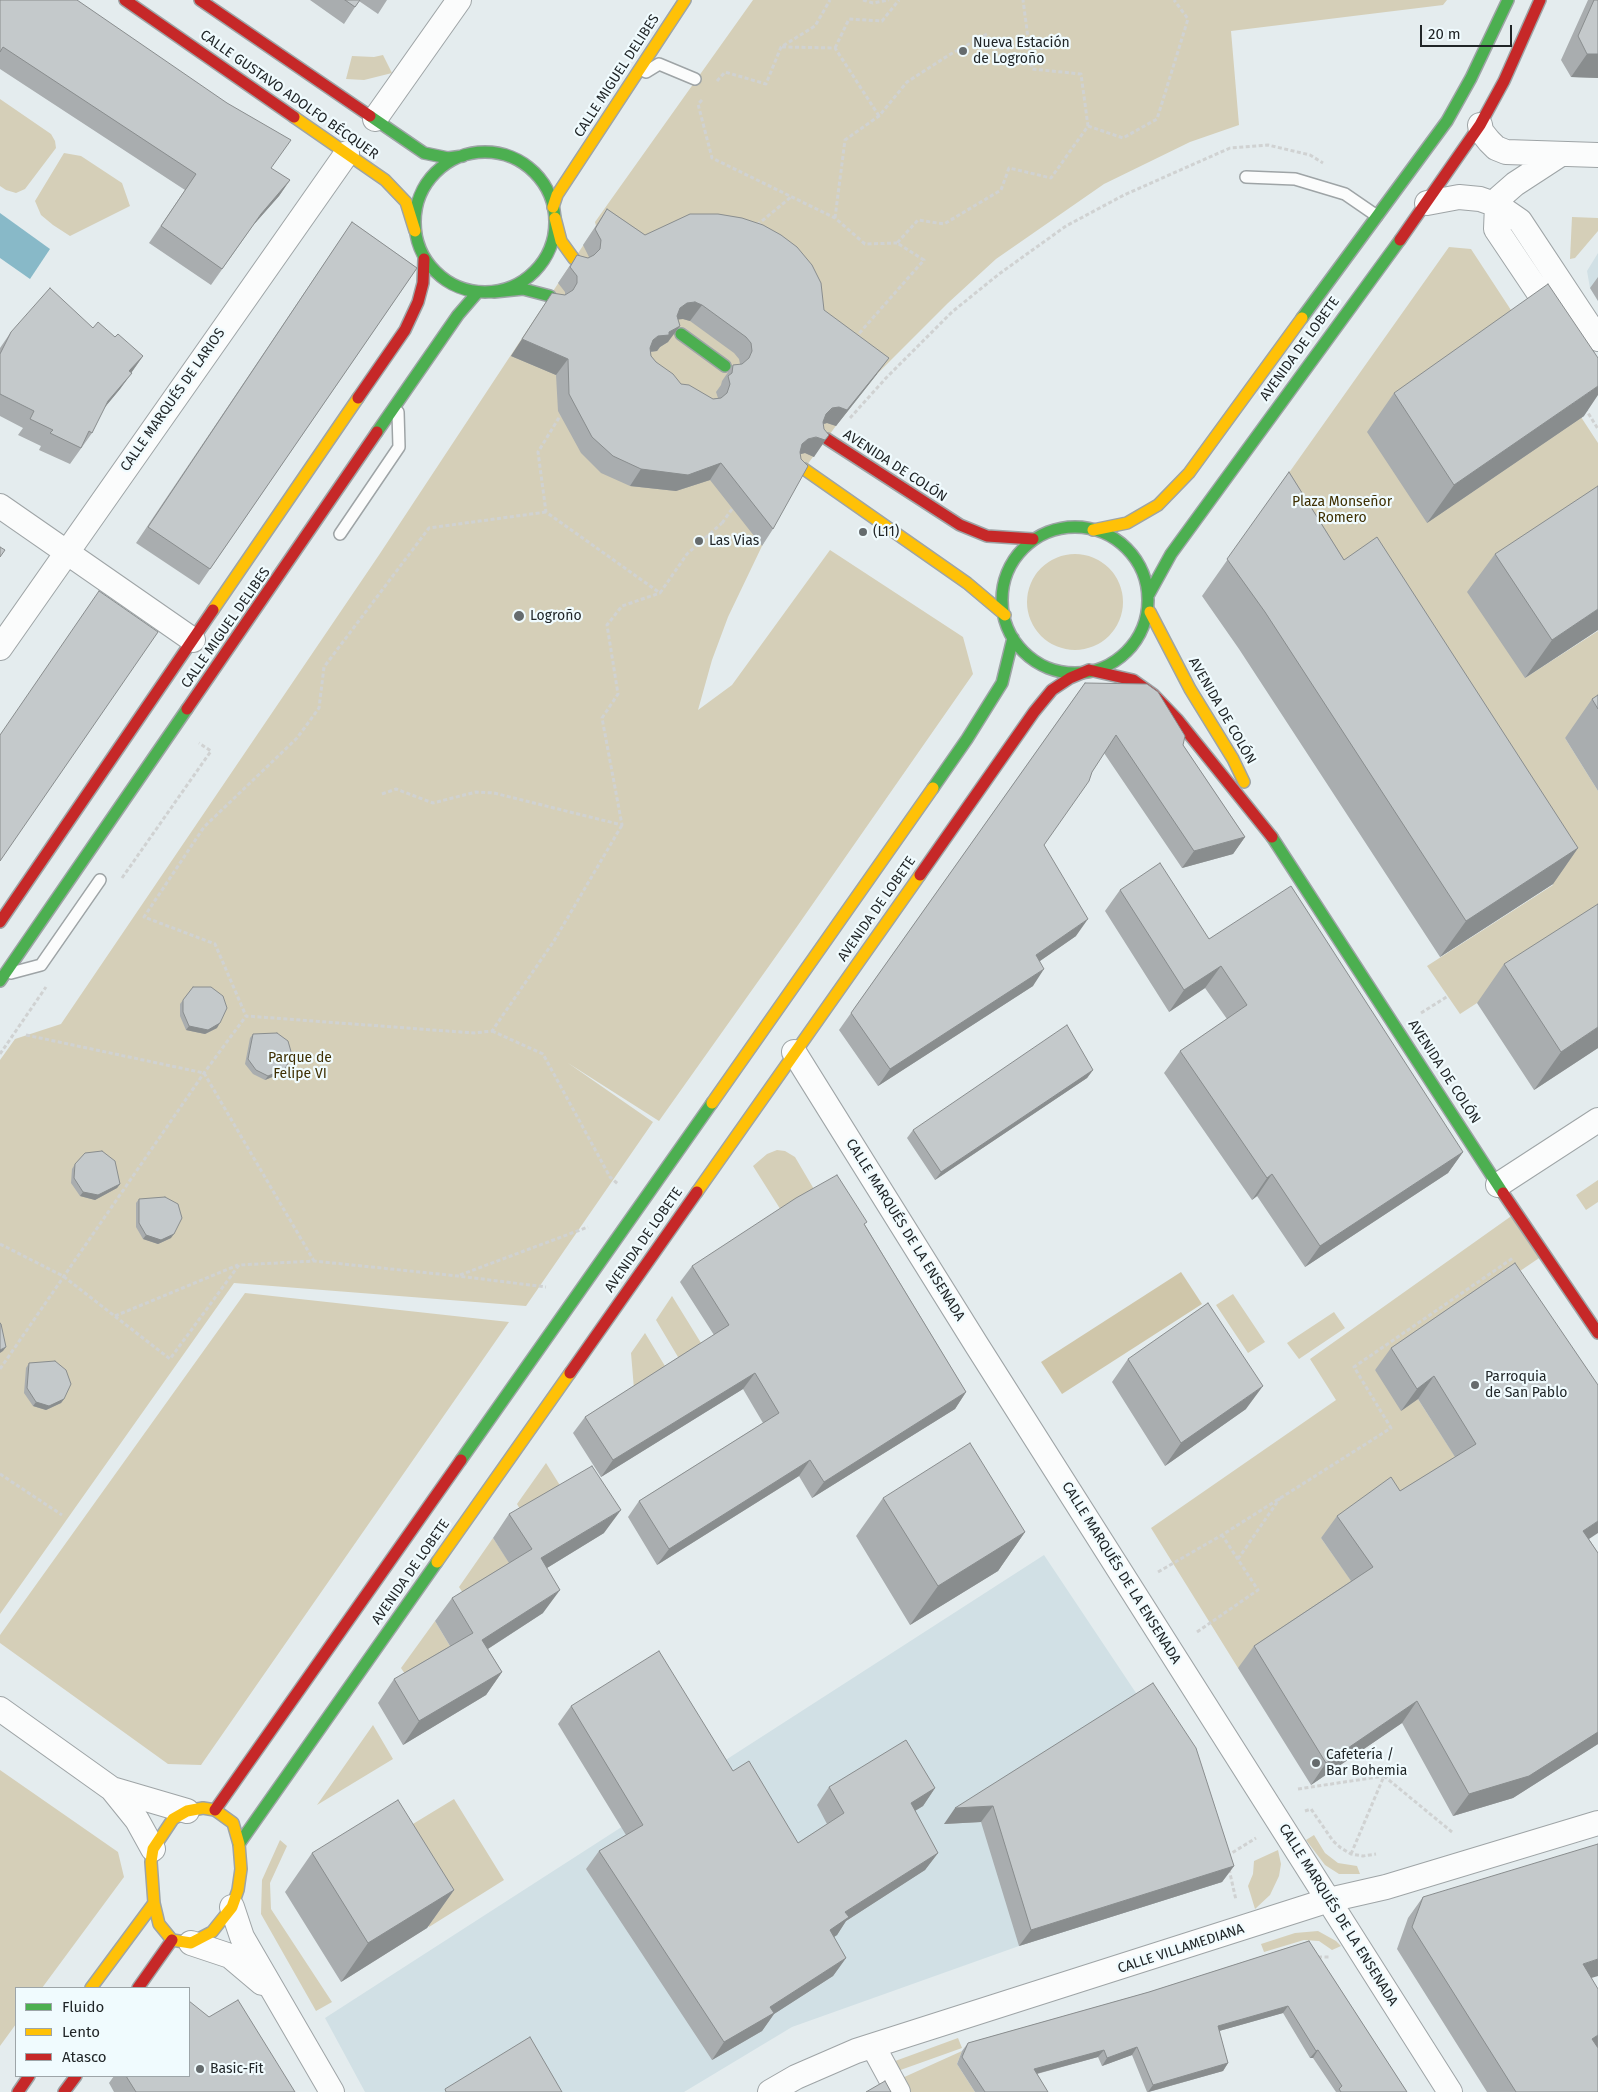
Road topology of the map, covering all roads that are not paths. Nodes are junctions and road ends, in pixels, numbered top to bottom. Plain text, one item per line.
1 (125, 0) edge
2 (200, 0) edge
3 (459, 0) edge
4 (685, 0) edge
5 (1508, 0) edge
6 (1540, 0) edge
7 (634, 79) junction
8 (695, 79) dead end
9 (375, 119) junction
10 (1480, 125) junction
11 (347, 152) junction
12 (1561, 154) junction
13 (1598, 155) edge
14 (462, 156) junction
15 (575, 169) junction
16 (1246, 176) dead end
17 (541, 181) junction
18 (1427, 203) junction
19 (1497, 205) junction
20 (554, 213) junction
21 (1377, 216) junction
22 (414, 231) junction
23 (424, 259) junction
24 (574, 259) edge
25 (494, 292) junction
26 (477, 293) junction
27 (550, 296) edge
28 (680, 334) edge
29 (1570, 338) edge
30 (1598, 339) edge
31 (725, 366) dead end
32 (398, 406) junction
33 (827, 439) edge
34 (804, 470) edge
35 (0, 506) edge
36 (1093, 530) junction
37 (340, 534) dead end
38 (1033, 539) junction
39 (66, 553) junction
40 (1149, 594) junction
41 (1150, 612) junction
42 (1004, 615) junction
43 (1013, 638) junction
44 (193, 640) junction
45 (0, 648) edge
46 (1089, 670) junction
47 (1266, 827) junction
48 (100, 880) dead end
49 (0, 922) edge
50 (2, 978) edge
51 (794, 1052) junction
52 (1598, 1120) edge
53 (1498, 1185) junction
54 (1598, 1333) edge
55 (0, 1709) edge
56 (112, 1789) junction
57 (215, 1810) junction
58 (187, 1811) junction
59 (1598, 1823) edge
60 (239, 1844) junction
61 (153, 1849) junction
62 (1329, 1900) junction
63 (154, 1903) junction
64 (232, 1907) junction
65 (181, 1941) junction
66 (92, 1987) edge
67 (139, 1987) edge
68 (274, 1992) junction
69 (873, 2046) junction
70 (28, 2077) edge
71 (75, 2077) edge
72 (18, 2092) edge
73 (64, 2092) edge
74 (332, 2092) edge
75 (770, 2092) edge
76 (898, 2092) edge
77 (1450, 2092) edge

1 - 11 main road, CALLE GUSTAVO ADOLFO BÉCQUER
2 - 9 main road, CALLE GUSTAVO ADOLFO BÉCQUER
3 - 9 street
4 - 7 main road, CALLE MIGUEL DELIBES
5 - 21 main road, AVENIDA DE LOBETE
6 - 10 main road, AVENIDA DE LOBETE
7 - 8 lane
7 - 15 main road, CALLE MIGUEL DELIBES
9 - 14 main road, CALLE GUSTAVO ADOLFO BÉCQUER
10 - 12 street
10 - 18 main road, AVENIDA DE LOBETE
11 - 22 main road, CALLE GUSTAVO ADOLFO BÉCQUER
11 - 39 street, CALLE MARQUÉS DE LARIOS
12 - 13 street
12 - 19 street
14 - 17 main road, CALLE GUSTAVO ADOLFO BÉCQUER
14 - 22 main road, CALLE GUSTAVO ADOLFO BÉCQUER
15 - 17 main road
15 - 20 main road, CALLE MIGUEL DELIBES
16 - 21 lane
17 - 20 main road, CALLE GUSTAVO ADOLFO BÉCQUER
18 - 19 street
18 - 40 main road, AVENIDA DE LOBETE
19 - 29 street
19 - 30 street
20 - 24 main road
20 - 25 main road, CALLE GUSTAVO ADOLFO BÉCQUER
21 - 36 main road, AVENIDA DE LOBETE
22 - 23 main road, CALLE GUSTAVO ADOLFO BÉCQUER
23 - 26 main road, CALLE GUSTAVO ADOLFO BÉCQUER
23 - 44 main road, CALLE MIGUEL DELIBES
25 - 26 main road, CALLE GUSTAVO ADOLFO BÉCQUER
25 - 27 main road
26 - 32 main road, CALLE MIGUEL DELIBES
28 - 31 main road
32 - 37 lane
32 - 50 main road, CALLE MIGUEL DELIBES
33 - 38 main road, AVENIDA DE COLÓN
34 - 42 main road
35 - 39 street
36 - 38 main road
36 - 40 main road
38 - 42 main road
39 - 44 street
39 - 45 street, CALLE MARQUÉS DE LARIOS
40 - 41 main road
41 - 46 main road
41 - 47 main road, AVENIDA DE COLÓN
42 - 43 main road
43 - 46 main road
43 - 57 main road, AVENIDA DE LOBETE
44 - 49 main road, CALLE MIGUEL DELIBES
46 - 47 main road, AVENIDA DE COLÓN
46 - 51 main road, AVENIDA DE LOBETE
47 - 53 main road, AVENIDA DE COLÓN
48 - 50 lane
51 - 60 main road, AVENIDA DE LOBETE
51 - 62 street, CALLE MARQUÉS DE LA ENSENADA
52 - 53 street
53 - 54 main road, AVENIDA DE COLÓN
55 - 56 street
56 - 58 street
56 - 61 street
57 - 58 main road
57 - 60 main road
58 - 61 main road
59 - 62 street, CALLE VILLAMEDIANA
60 - 64 main road
61 - 63 main road
62 - 69 street, CALLE VILLAMEDIANA
62 - 77 street, CALLE MARQUÉS DE LA ENSENADA
63 - 65 main road
63 - 66 main road
64 - 65 main road
64 - 68 street
65 - 67 main road
65 - 68 street
68 - 74 street
69 - 75 street, CALLE VILLAMEDIANA
69 - 76 street
70 - 72 main road
71 - 73 main road

